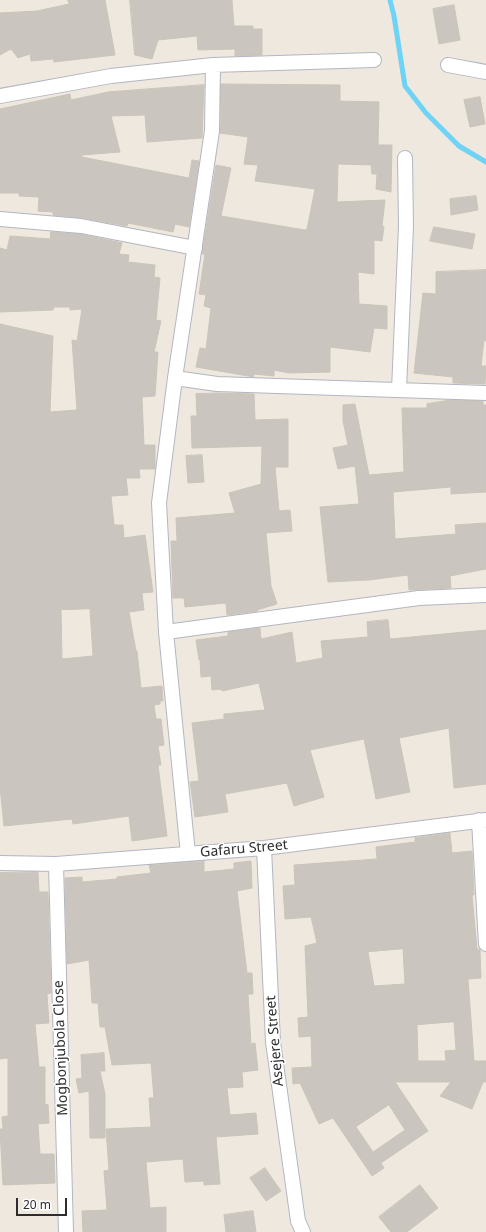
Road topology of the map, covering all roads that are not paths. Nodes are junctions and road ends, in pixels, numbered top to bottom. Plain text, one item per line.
1 (374, 60) dead end
2 (213, 65) junction
3 (448, 65) dead end
4 (486, 72) edge
5 (0, 96) edge
6 (405, 158) dead end
7 (0, 219) edge
8 (195, 248) junction
9 (175, 378) junction
10 (399, 390) junction
11 (486, 393) edge
12 (486, 595) edge
13 (166, 632) junction
14 (482, 820) edge
15 (264, 848) junction
16 (188, 854) junction
17 (0, 863) edge
18 (56, 864) junction
19 (486, 944) edge
20 (66, 1232) edge
21 (303, 1232) edge

1 - 2 street
2 - 5 street
2 - 8 street
3 - 4 street
6 - 10 street
7 - 8 street
8 - 9 street
9 - 10 street
9 - 13 street
10 - 11 street
12 - 13 street
13 - 16 street
14 - 15 street, Gafaru Street
14 - 19 street
15 - 16 street, Gafaru Street
15 - 21 street, Asejere Street
16 - 18 street, Gafaru Street
17 - 18 street, Gafaru Street
18 - 20 street, Mogbonjubola Close

